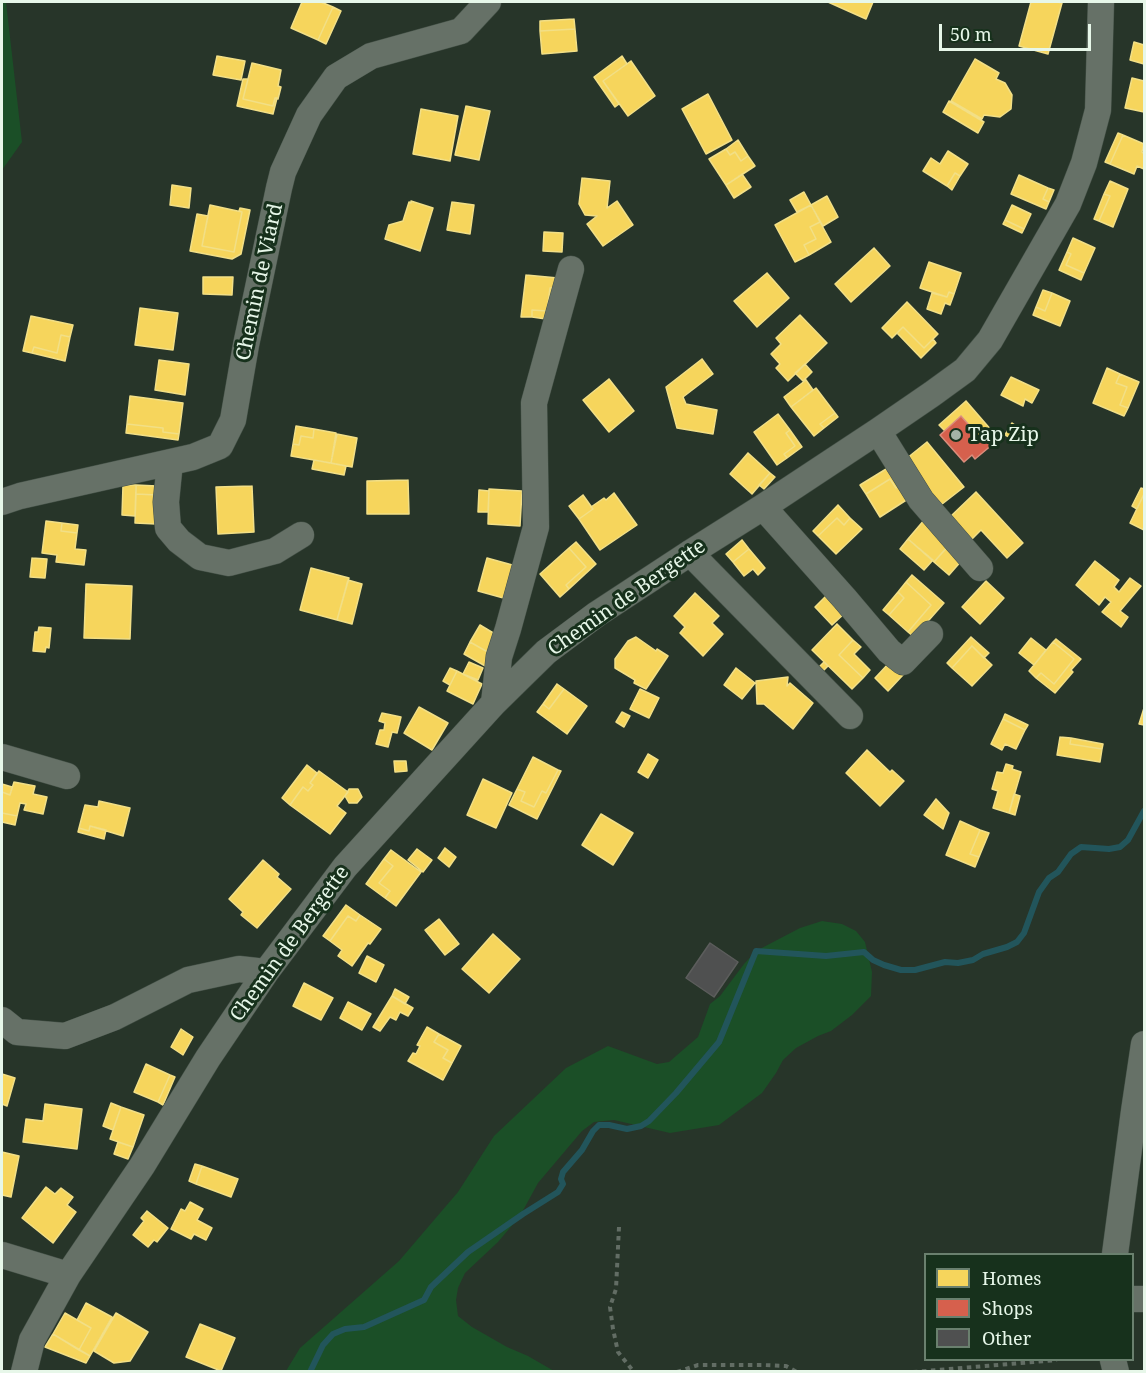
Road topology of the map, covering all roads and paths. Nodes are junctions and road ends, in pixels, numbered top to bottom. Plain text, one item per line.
1 (488, 2) edge
2 (1101, 2) edge
3 (571, 269) dead end
4 (879, 431) junction
5 (170, 462) junction
6 (2, 502) edge
7 (763, 507) junction
8 (301, 535) dead end
9 (690, 553) junction
10 (980, 568) dead end
11 (930, 634) dead end
12 (494, 703) junction
13 (850, 716) dead end
14 (2, 757) edge
15 (67, 776) dead end
16 (266, 972) junction
17 (2, 1020) edge
18 (1144, 1044) edge
19 (619, 1227) dead end
20 (1115, 1253) edge
21 (2, 1255) edge
22 (68, 1275) junction
23 (1033, 1361) edge
24 (24, 1371) edge
25 (634, 1371) edge
26 (677, 1371) edge
27 (797, 1371) edge
28 (914, 1371) edge

1 - 5 street, Chemin de Viard
2 - 4 street, Chemin de Bergette
3 - 12 street
4 - 7 street, Chemin de Bergette
4 - 10 street
5 - 6 street, Chemin de Viard
5 - 8 street
7 - 9 street, Chemin de Bergette
7 - 11 street
9 - 12 street, Chemin de Bergette
9 - 13 street
12 - 16 street, Chemin de Bergette
14 - 15 street
16 - 17 street
16 - 22 street, Chemin de Bergette
18 - 20 street
19 - 25 path
21 - 22 street
22 - 24 street, Chemin de Bergette
23 - 28 path
26 - 27 path

